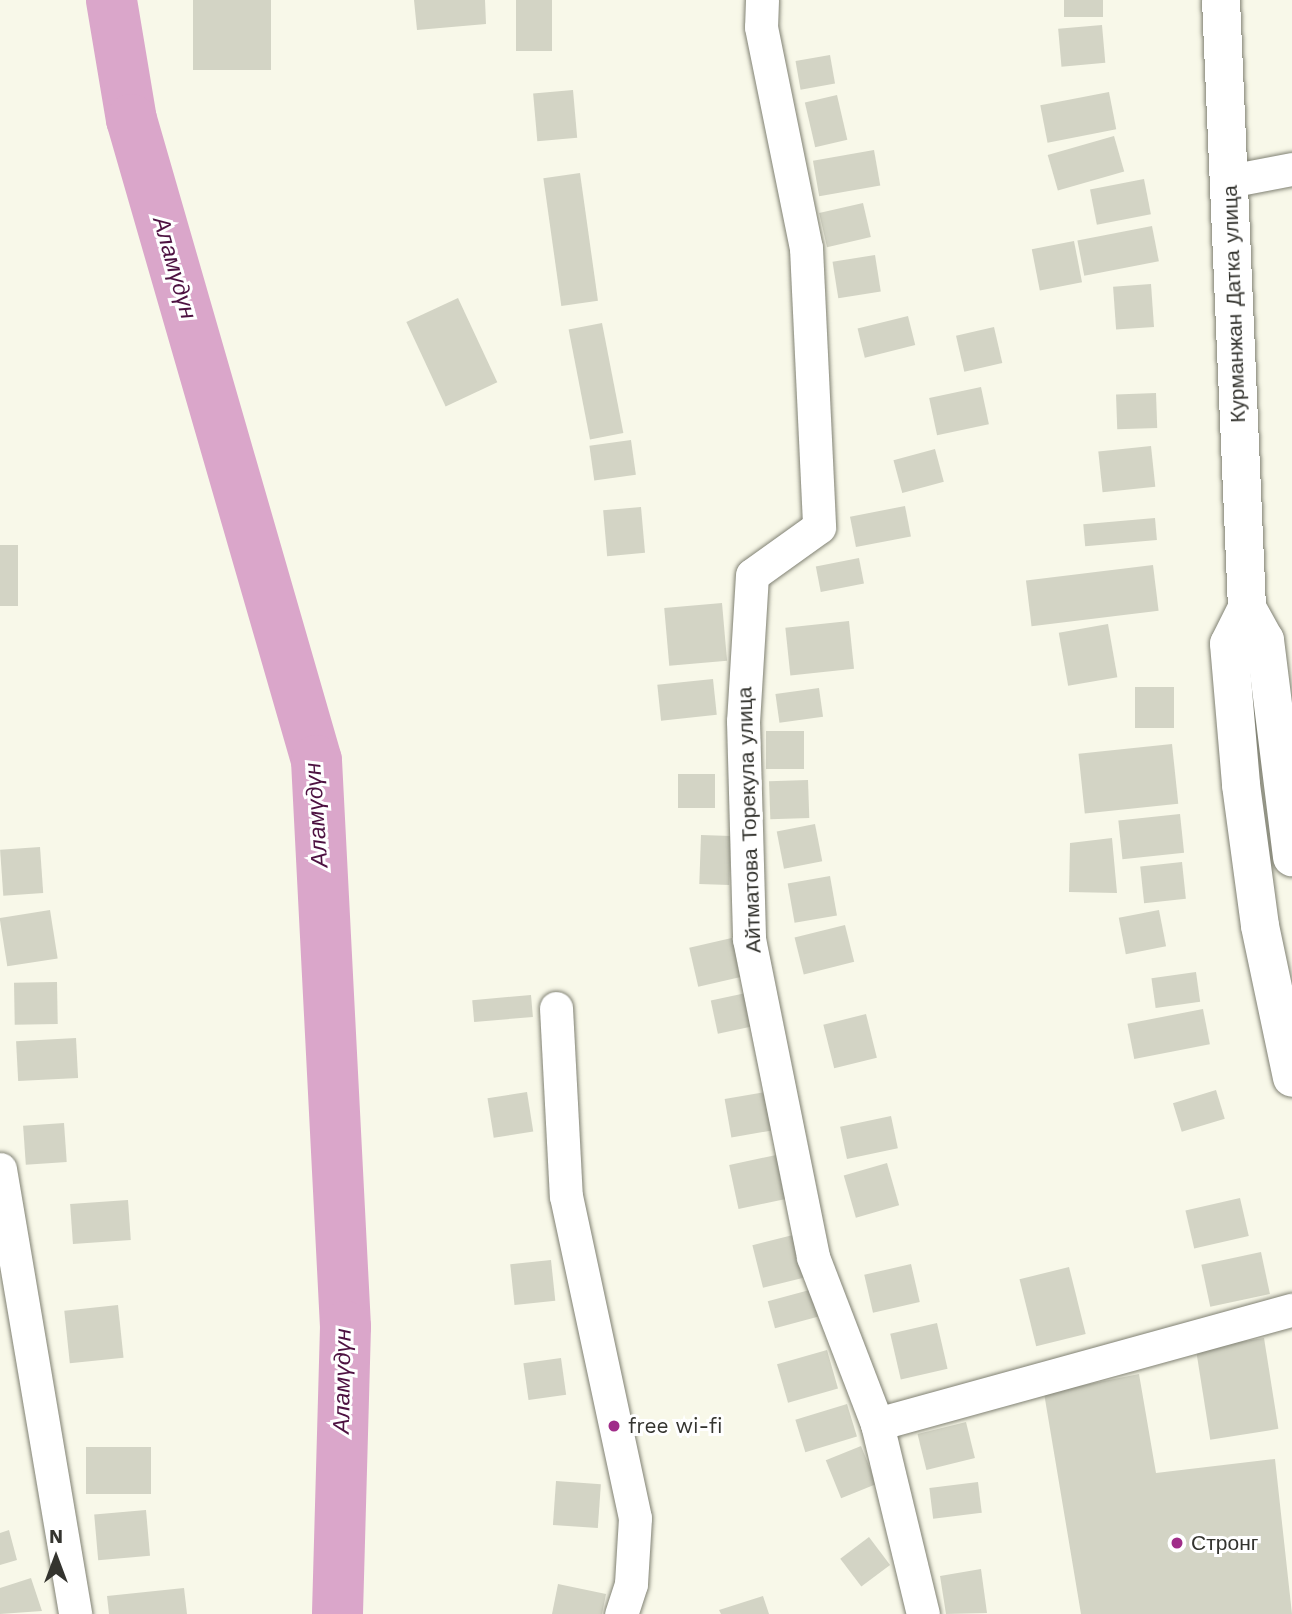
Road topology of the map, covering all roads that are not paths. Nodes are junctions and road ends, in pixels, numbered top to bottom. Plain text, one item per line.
1 (762, 0) edge
2 (1222, 0) edge
3 (1292, 169) edge
4 (1229, 181) junction
5 (1247, 608) junction
6 (1292, 857) edge
7 (556, 1009) dead end
8 (1292, 1078) edge
9 (0, 1169) edge
10 (1292, 1310) edge
11 (877, 1424) junction
12 (75, 1614) edge
13 (621, 1614) edge
14 (923, 1614) edge

1 - 11 street, Айтматова Торекула улица
2 - 4 main road, Курманжан Датка улица
3 - 4 street
4 - 5 main road, Курманжан Датка улица
5 - 6 main road, Курманжан Датка улица
5 - 8 main road
7 - 13 street
9 - 12 street
10 - 11 street
11 - 14 street, Айтматова Торекула улица

